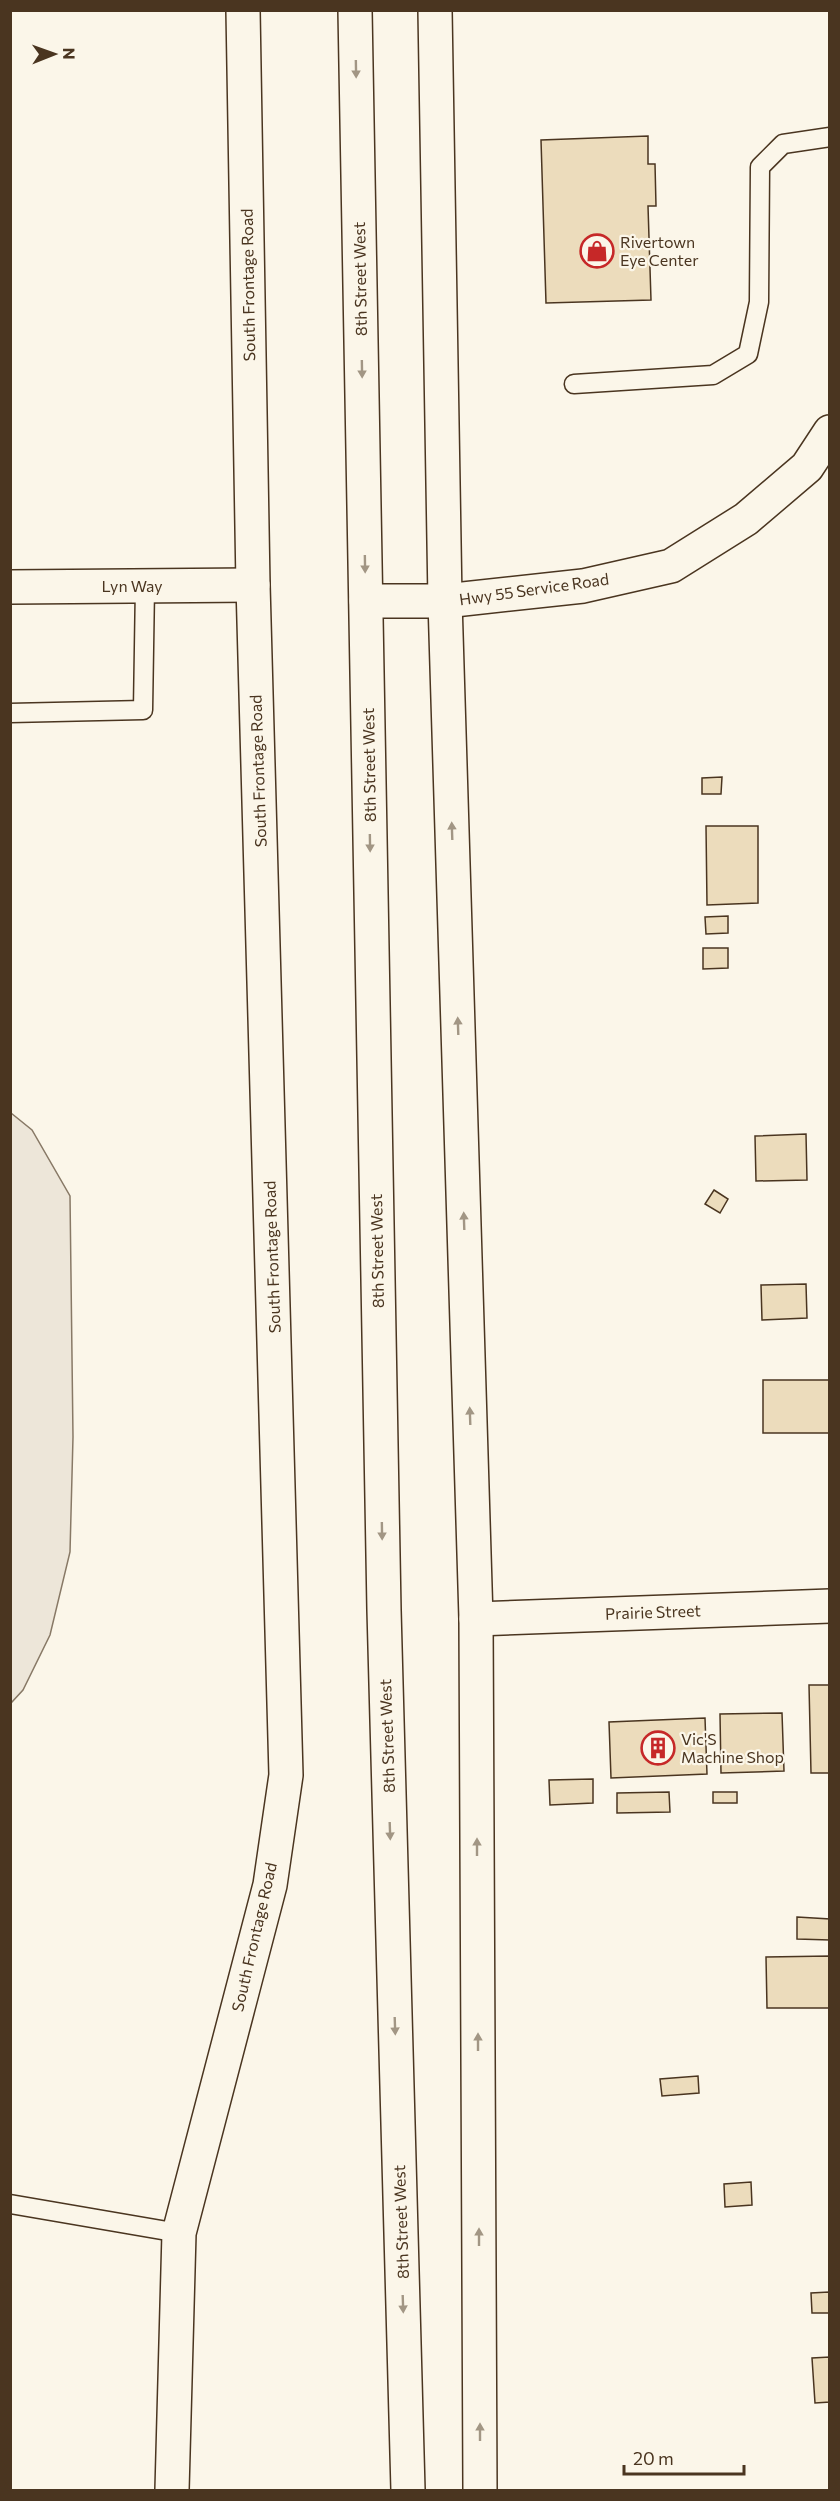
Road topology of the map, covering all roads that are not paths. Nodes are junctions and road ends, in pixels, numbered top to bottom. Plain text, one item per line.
1 (243, 10) edge
2 (355, 10) edge
3 (435, 10) edge
4 (830, 137) edge
5 (574, 384) dead end
6 (830, 432) edge
7 (253, 585) junction
8 (145, 586) junction
9 (10, 587) edge
10 (366, 601) junction
11 (445, 601) junction
12 (10, 712) edge
13 (830, 1606) edge
14 (476, 1618) junction
15 (10, 2204) edge
16 (179, 2234) junction
17 (172, 2490) edge
18 (408, 2490) edge
19 (480, 2490) edge

1 - 7 main road, South Frontage Road
2 -> 10 main road, 8th Street West
3 - 11 main road
4 - 5 lane
6 - 11 main road, Hwy 55 Service Road
7 - 8 main road, Lyn Way
7 - 16 main road, South Frontage Road
8 - 9 main road, Lyn Way
8 - 12 lane
10 - 11 main road, Hwy 55 Service Road
10 -> 18 main road, 8th Street West
14 -> 11 main road
13 - 14 main road, Prairie Street
19 -> 14 main road
15 - 16 lane
16 - 17 main road, South Frontage Road

